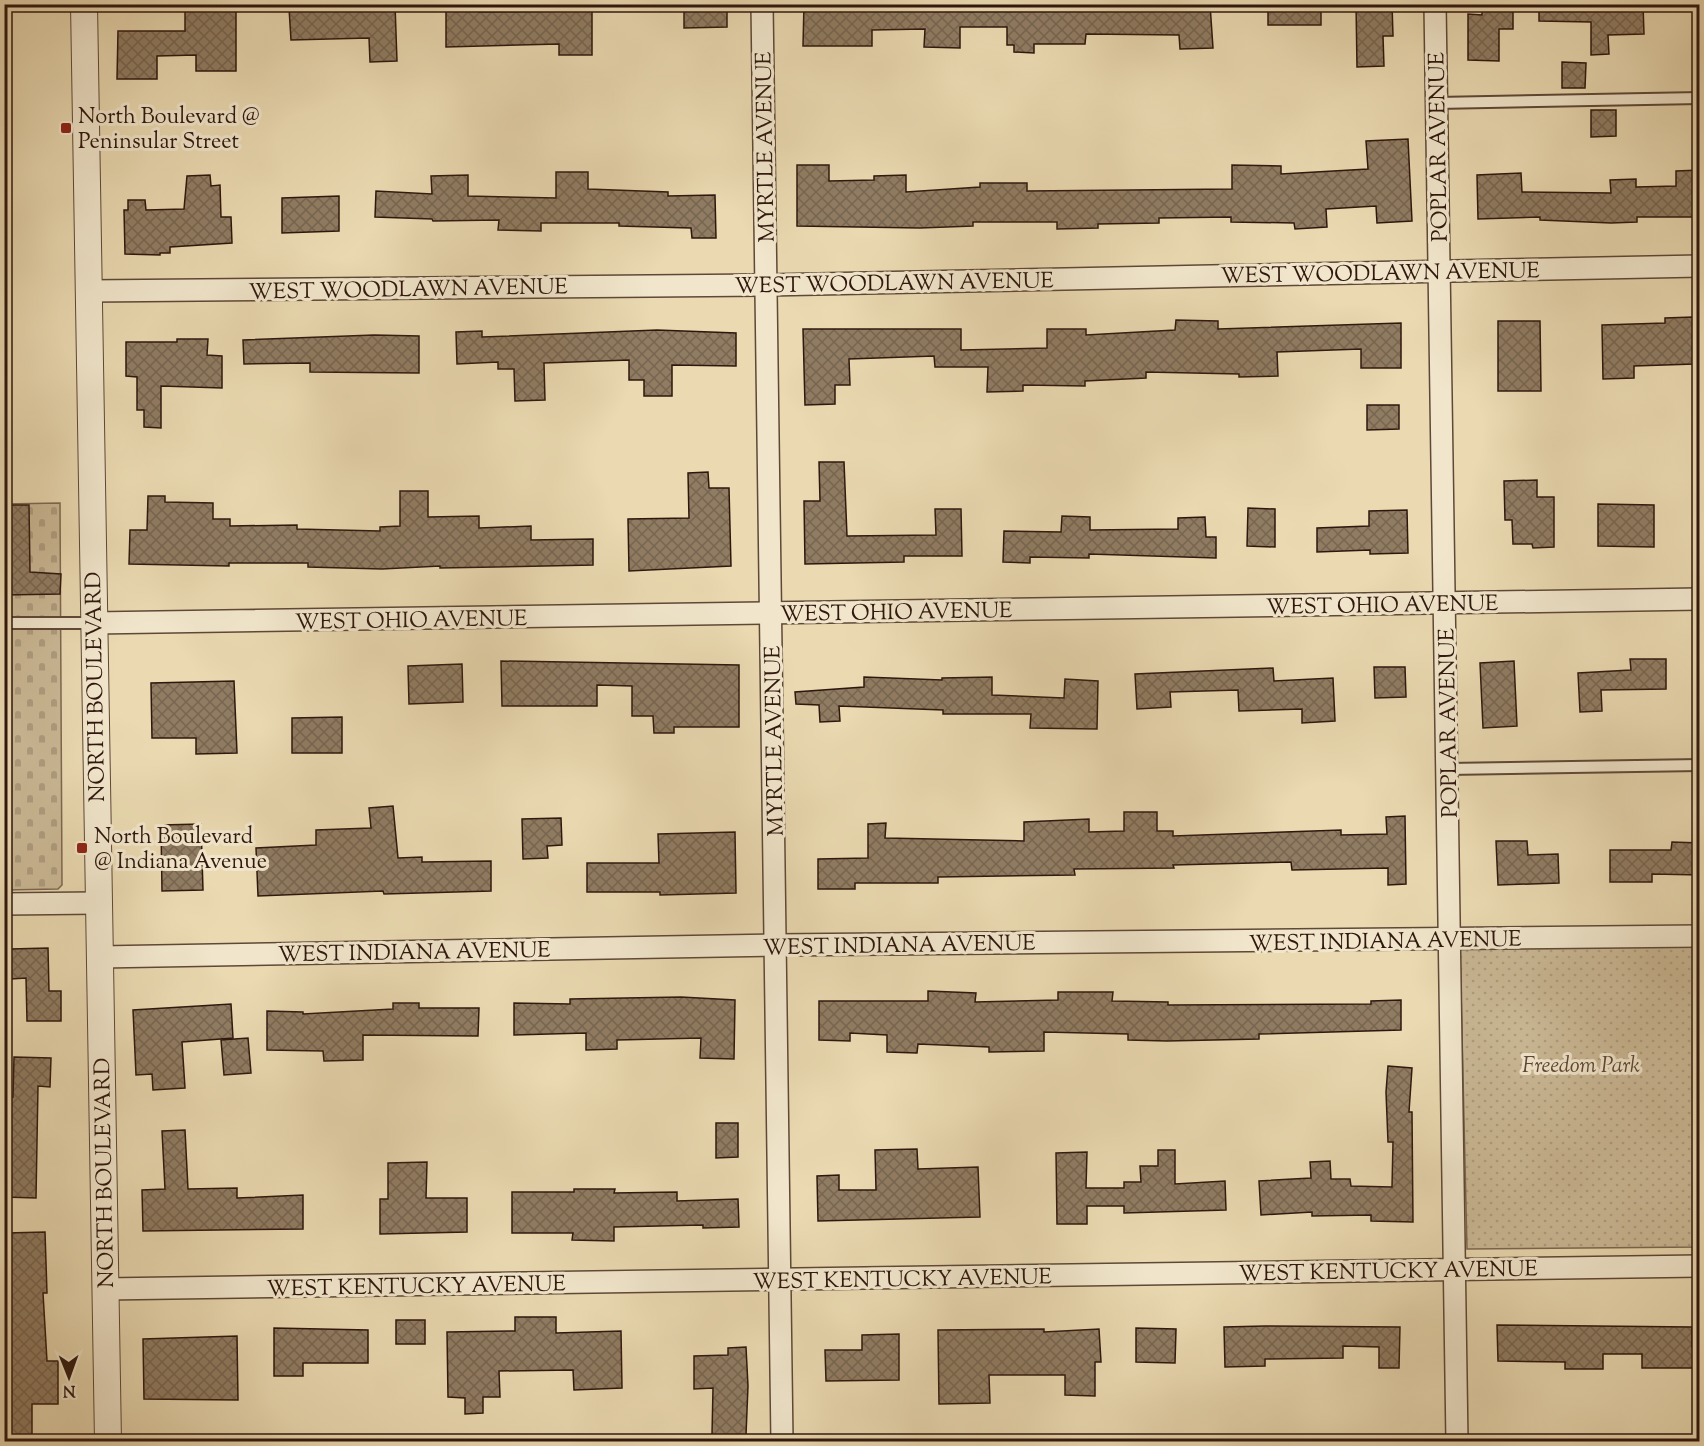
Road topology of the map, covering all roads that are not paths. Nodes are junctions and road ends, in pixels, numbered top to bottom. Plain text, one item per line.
1 (84, 4) edge
2 (762, 4) edge
3 (1435, 4) edge
4 (1700, 98) edge
5 (1437, 103) junction
6 (1700, 266) edge
7 (1439, 270) junction
8 (767, 285) junction
9 (89, 291) junction
10 (1700, 599) edge
11 (1445, 603) junction
12 (771, 613) junction
13 (4, 623) edge
14 (93, 623) junction
15 (1700, 765) edge
16 (1448, 769) junction
17 (97, 903) junction
18 (4, 904) edge
19 (1700, 936) edge
20 (1451, 939) junction
21 (776, 945) junction
22 (100, 957) junction
23 (1700, 1266) edge
24 (1455, 1269) junction
25 (779, 1280) junction
26 (105, 1289) junction
27 (108, 1442) edge
28 (782, 1442) edge
29 (1457, 1442) edge

1 - 9 street, NORTH BOULEVARD
2 - 8 street, MYRTLE AVENUE
3 - 5 street, POPLAR AVENUE
4 - 5 lane
5 - 7 street, POPLAR AVENUE
6 - 7 street, WEST WOODLAWN AVENUE
7 - 8 street, WEST WOODLAWN AVENUE
7 - 11 street, POPLAR AVENUE
8 - 9 street, WEST WOODLAWN AVENUE
8 - 12 street, MYRTLE AVENUE
9 - 14 street, NORTH BOULEVARD
10 - 11 street, WEST OHIO AVENUE
11 - 12 street, WEST OHIO AVENUE
11 - 16 street, POPLAR AVENUE
12 - 14 street, WEST OHIO AVENUE
12 - 21 street, MYRTLE AVENUE
13 - 14 lane
14 - 17 street, NORTH BOULEVARD
15 - 16 lane
16 - 20 street, POPLAR AVENUE
17 - 18 street
17 - 22 street, NORTH BOULEVARD
19 - 20 street, WEST INDIANA AVENUE
20 - 21 street, WEST INDIANA AVENUE
20 - 24 street, POPLAR AVENUE
21 - 22 street, WEST INDIANA AVENUE
21 - 25 street, MYRTLE AVENUE
22 - 26 street, NORTH BOULEVARD
23 - 24 street, WEST KENTUCKY AVENUE
24 - 25 street, WEST KENTUCKY AVENUE
24 - 29 street, POPLAR AVENUE
25 - 26 street, WEST KENTUCKY AVENUE
25 - 28 street, MYRTLE AVENUE
26 - 27 street, NORTH BOULEVARD

